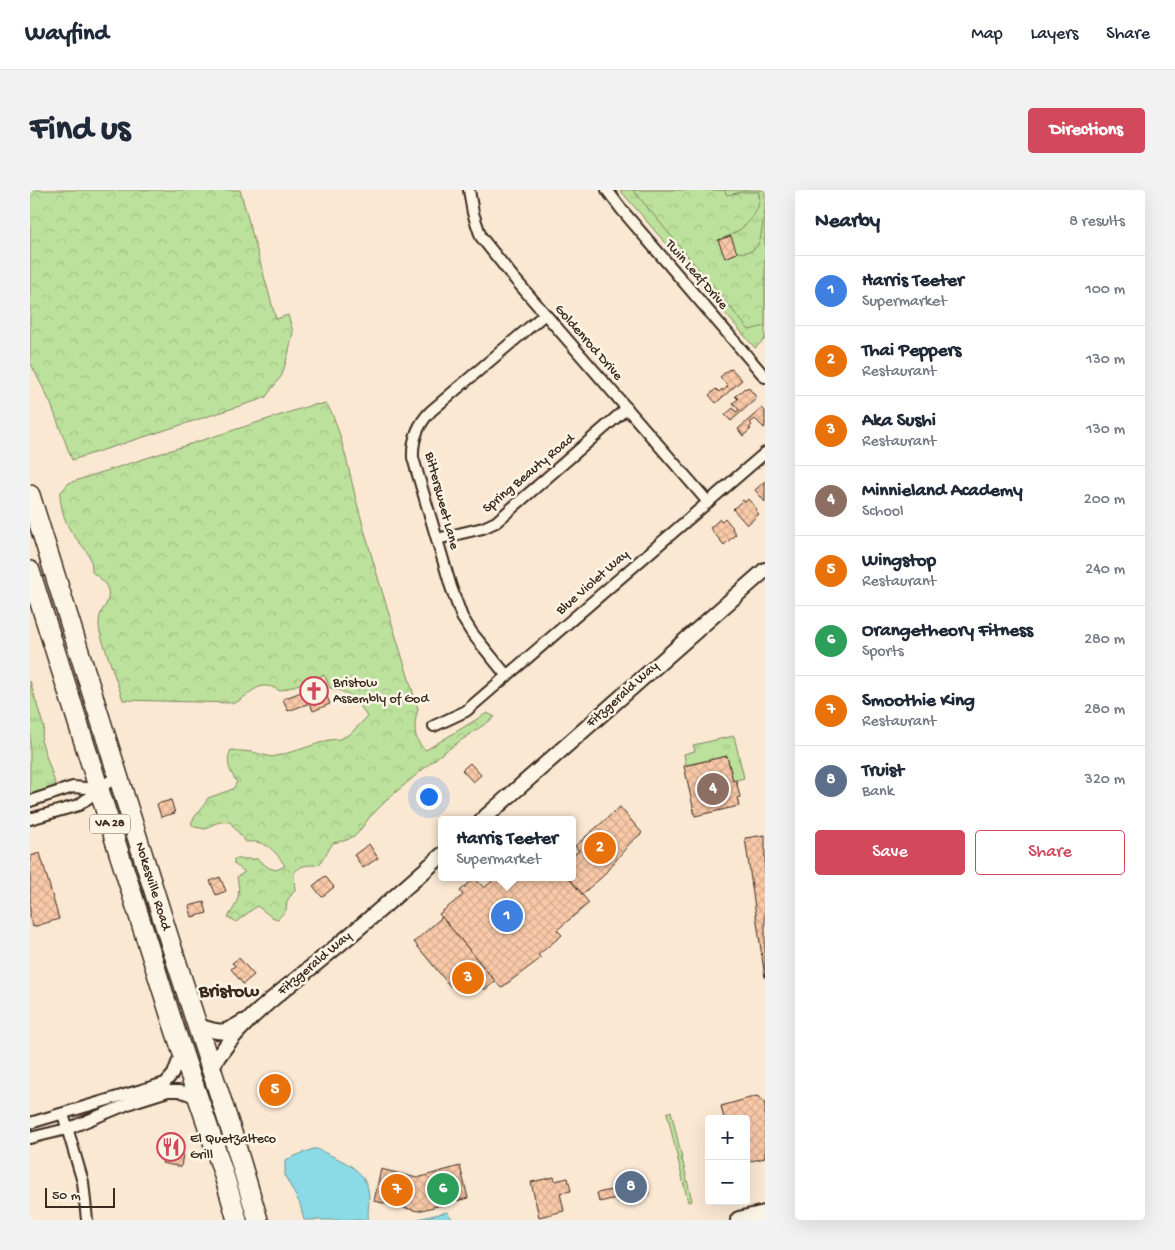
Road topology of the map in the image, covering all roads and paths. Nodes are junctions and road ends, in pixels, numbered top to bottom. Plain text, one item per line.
1 (469, 190) edge
2 (607, 190) edge
3 (545, 314) junction
4 (765, 377) edge
5 (627, 408) junction
6 (765, 453) edge
7 (30, 495) edge
8 (708, 502) junction
9 (437, 539) junction
10 (765, 570) edge
11 (30, 571) edge
12 (507, 676) junction
13 (434, 726) dead end
14 (119, 774) junction
15 (99, 789) junction
16 (30, 801) edge
17 (487, 816) edge
18 (30, 819) edge
19 (438, 859) edge
20 (256, 1014) junction
21 (198, 1026) junction
22 (181, 1051) junction
23 (211, 1068) junction
24 (198, 1098) junction
25 (63, 1114) junction
26 (30, 1123) edge
27 (67, 1129) junction
28 (30, 1138) edge
29 (765, 1214) edge
30 (87, 1220) edge
31 (237, 1220) edge
32 (258, 1220) edge
33 (740, 1220) edge

1 - 3 street, Goldenrod Drive
2 - 4 street, Twin Leaf Drive
3 - 5 street, Goldenrod Drive
3 - 9 street, Bittersweet Lane
5 - 8 street, Goldenrod Drive
5 - 9 street, Spring Beauty Road
6 - 8 street, Blue Violet Way
7 - 14 highway, Nokesville Road / VA 28
8 - 12 street, Blue Violet Way
9 - 12 street, Bittersweet Lane
10 - 17 street, Fitzgerald Way
11 - 15 highway, Nokesville Road / VA 28
12 - 13 street, Blue Violet Way
14 - 15 street
14 - 21 highway, Nokesville Road / VA 28
15 - 16 street
15 - 18 street
15 - 22 highway, Nokesville Road / VA 28
19 - 20 street, Fitzgerald Way
20 - 21 street, Fitzgerald Way
20 - 23 street, Fitzgerald Way
21 - 23 highway, Nokesville Road / VA 28
22 - 24 highway, Nokesville Road / VA 28
22 - 25 street
23 - 32 highway, Nokesville Road / VA 28
24 - 27 street
24 - 31 highway, Nokesville Road / VA 28
25 - 26 street
25 - 27 street
27 - 28 street
27 - 30 street
29 - 33 main road

